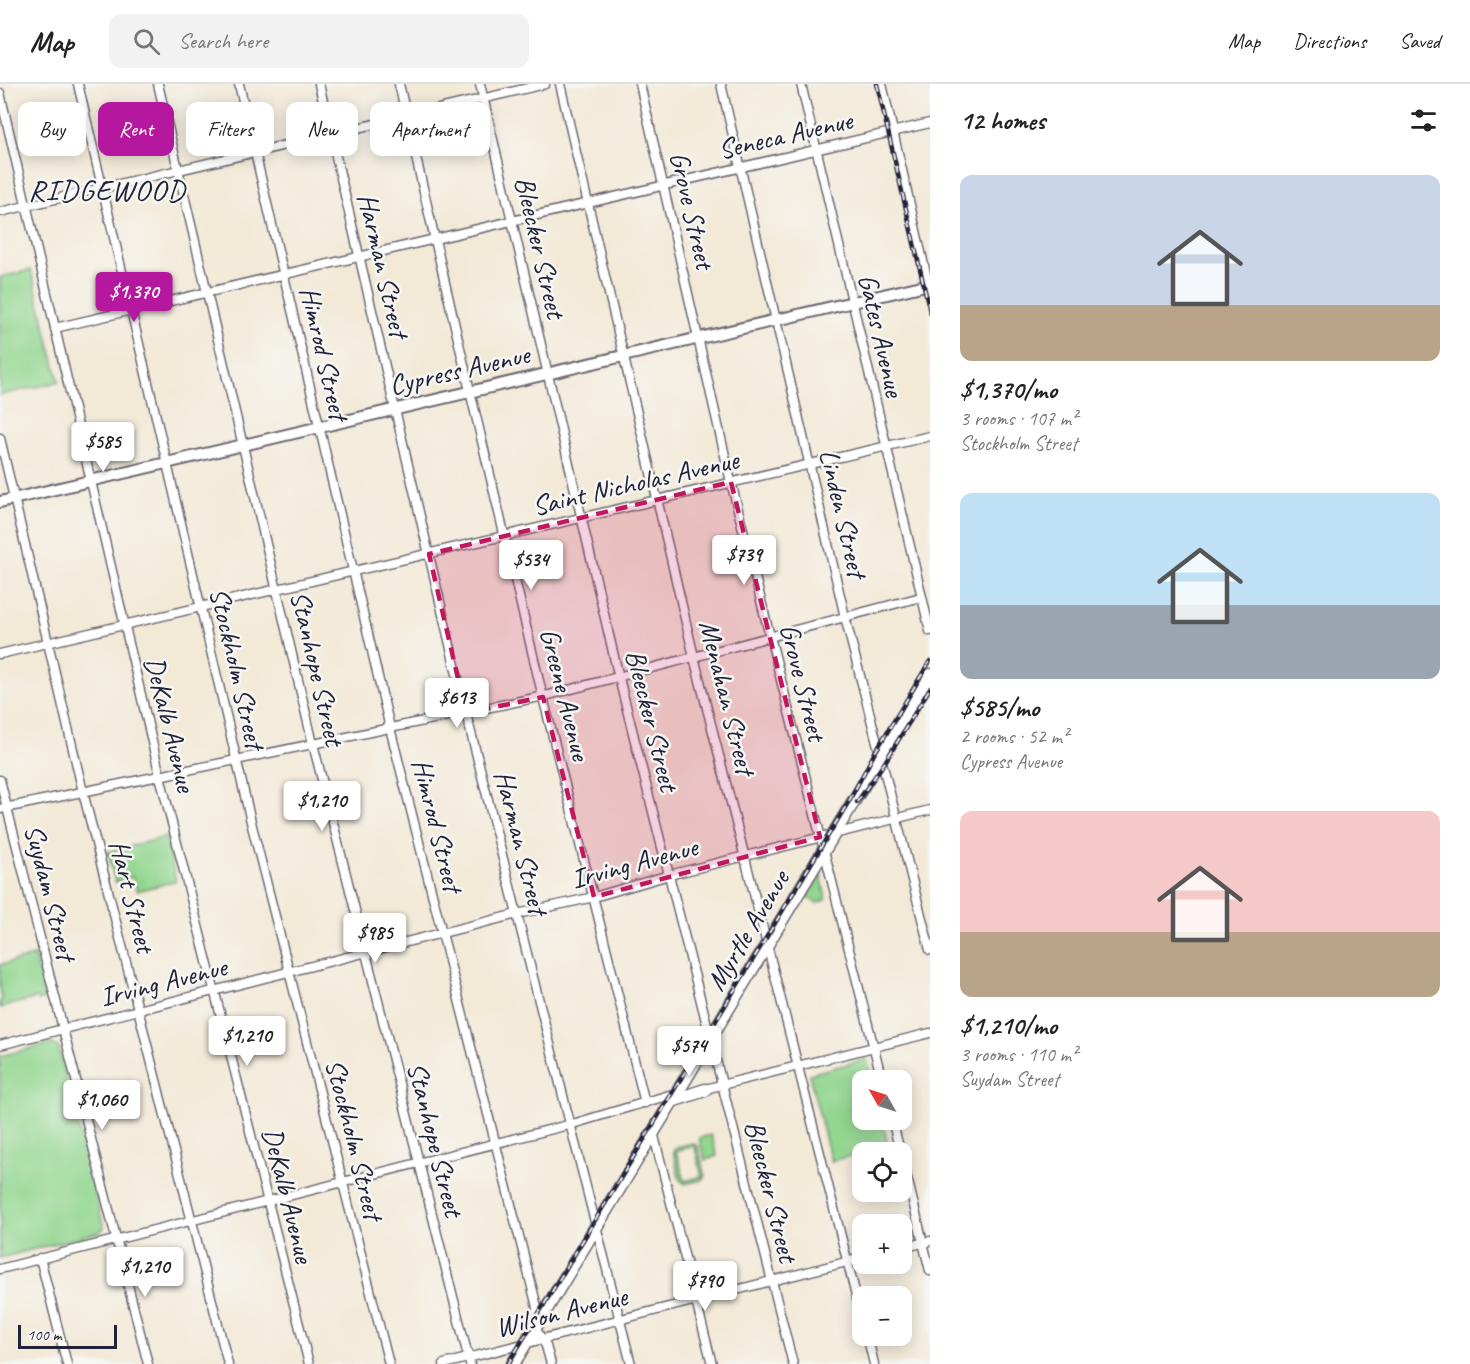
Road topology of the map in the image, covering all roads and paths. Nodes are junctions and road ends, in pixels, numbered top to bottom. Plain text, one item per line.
1 (78, 84) edge
2 (158, 84) edge
3 (239, 84) edge
4 (319, 84) edge
5 (399, 84) edge
6 (480, 84) edge
7 (545, 84) edge
8 (560, 84) edge
9 (640, 84) edge
10 (721, 84) edge
11 (801, 84) edge
12 (882, 84) edge
13 (0, 93) edge
14 (483, 99) junction
15 (243, 102) edge
16 (323, 102) edge
17 (404, 102) edge
18 (470, 102) edge
19 (930, 123) edge
20 (893, 132) junction
21 (816, 150) junction
22 (238, 156) edge
23 (256, 156) edge
24 (336, 156) edge
25 (416, 156) edge
26 (740, 168) junction
27 (179, 170) junction
28 (664, 185) junction
29 (102, 188) junction
30 (588, 203) junction
31 (26, 205) junction
32 (0, 212) edge
33 (512, 221) junction
34 (436, 239) junction
35 (359, 256) junction
36 (283, 274) junction
37 (930, 287) edge
38 (207, 292) junction
39 (852, 303) junction
40 (131, 310) junction
41 (776, 320) junction
42 (55, 327) junction
43 (699, 338) junction
44 (623, 356) junction
45 (547, 374) junction
46 (470, 391) junction
47 (394, 409) junction
48 (319, 426) junction
49 (930, 436) edge
50 (0, 438) edge
51 (242, 444) junction
52 (885, 447) junction
53 (167, 462) junction
54 (809, 465) junction
55 (91, 480) junction
56 (731, 482) junction
57 (14, 498) junction
58 (657, 500) junction
59 (0, 502) edge
60 (581, 518) junction
61 (505, 536) junction
62 (429, 554) junction
63 (353, 572) junction
64 (277, 589) junction
65 (921, 597) junction
66 (200, 607) junction
67 (845, 617) junction
68 (124, 625) junction
69 (930, 631) edge
70 (770, 637) junction
71 (48, 643) junction
72 (0, 654) edge
73 (694, 657) junction
74 (930, 675) edge
75 (619, 678) junction
76 (543, 697) junction
77 (466, 712) junction
78 (390, 728) junction
79 (313, 744) junction
80 (881, 756) junction
81 (236, 760) junction
82 (160, 776) junction
83 (0, 780) edge
84 (83, 792) junction
85 (3, 808) edge
86 (930, 810) edge
87 (896, 818) junction
88 (834, 834) junction
89 (820, 837) junction
90 (823, 851) junction
91 (745, 856) junction
92 (669, 875) junction
93 (594, 897) junction
94 (517, 914) junction
95 (441, 933) junction
96 (767, 945) junction
97 (930, 951) edge
98 (366, 952) junction
99 (290, 972) junction
100 (214, 991) junction
101 (138, 1010) junction
102 (63, 1030) junction
103 (930, 1033) edge
104 (710, 1038) junction
105 (0, 1045) edge
106 (874, 1047) junction
107 (798, 1066) junction
108 (880, 1070) edge
109 (722, 1086) junction
110 (705, 1090) joint
111 (674, 1097) junction
112 (645, 1102) junction
113 (570, 1124) junction
114 (652, 1132) junction
115 (495, 1143) junction
116 (419, 1163) junction
117 (343, 1182) junction
118 (912, 1191) edge
119 (267, 1201) junction
120 (192, 1220) junction
121 (597, 1223) junction
122 (116, 1239) junction
123 (927, 1242) edge
124 (912, 1246) edge
125 (40, 1258) junction
126 (852, 1261) edge
127 (848, 1262) junction
128 (0, 1269) edge
129 (930, 1271) edge
130 (772, 1281) junction
131 (854, 1286) edge
132 (696, 1300) junction
133 (620, 1319) junction
134 (538, 1322) junction
135 (541, 1340) junction
136 (525, 1344) junction
137 (870, 1346) edge
138 (469, 1361) edge
139 (67, 1364) edge
140 (148, 1364) edge
141 (228, 1364) edge
142 (309, 1364) edge
143 (389, 1364) edge
144 (444, 1364) edge
145 (513, 1364) edge
146 (551, 1364) edge
147 (631, 1364) edge
148 (712, 1364) edge
149 (793, 1364) edge
150 (874, 1364) edge

1 - 29 street, Stockholm Street
2 - 27 street, Stanhope Street
3 - 15 street, Himrod Street
4 - 16 street, Harman Street
5 - 17 street, Greene Avenue
6 - 14 street, Bleecker Street
7 - 14 street
8 - 30 street, Menahan Street
9 - 28 street, Grove Street
10 - 26 street, Linden Street
11 - 21 street, Gates Avenue
12 - 20 street
13 - 31 street, DeKalb Avenue
14 - 18 street
14 - 33 street, Bleecker Street
19 - 20 street, Seneca Avenue
20 - 21 street, Seneca Avenue
20 - 37 street
21 - 26 street, Seneca Avenue
21 - 39 street, Gates Avenue
22 - 27 street
23 - 36 street, Himrod Street
24 - 35 street, Harman Street
25 - 34 street, Greene Avenue
26 - 28 street, Seneca Avenue
26 - 41 street, Linden Street
27 - 29 street
27 - 38 street, Stanhope Street
28 - 30 street, Seneca Avenue
28 - 43 street, Grove Street
29 - 31 street
29 - 40 street, Stockholm Street
30 - 33 street, Seneca Avenue
30 - 44 street, Menahan Street
31 - 32 street
31 - 42 street, DeKalb Avenue
33 - 34 street, Seneca Avenue
33 - 45 street, Bleecker Street
34 - 35 street, Seneca Avenue
34 - 46 street, Greene Avenue
35 - 36 street, Seneca Avenue
35 - 47 street, Harman Street
36 - 38 street, Seneca Avenue
36 - 48 street, Himrod Street
37 - 39 main road, Cypress Avenue
38 - 40 street, Seneca Avenue
38 - 51 street, Stanhope Street
39 - 41 main road, Cypress Avenue
39 - 52 street, Gates Avenue
40 - 42 street, Seneca Avenue
40 - 53 street, Stockholm Street
41 - 43 main road, Cypress Avenue
41 - 54 street, Linden Street
42 - 55 street, DeKalb Avenue
43 - 44 main road, Cypress Avenue
43 - 56 street, Grove Street
44 - 45 main road, Cypress Avenue
44 - 58 street, Menahan Street
45 - 46 main road, Cypress Avenue
45 - 60 street, Bleecker Street
46 - 47 main road, Cypress Avenue
46 - 61 street, Greene Avenue
47 - 48 main road, Cypress Avenue
47 - 62 street, Harman Street
48 - 51 main road, Cypress Avenue
48 - 63 street, Himrod Street
49 - 52 street, Saint Nicholas Avenue
50 - 57 street, Hart Street
51 - 53 main road, Cypress Avenue
51 - 64 street, Stanhope Street
52 - 54 street, Saint Nicholas Avenue
52 - 65 street, Gates Avenue
53 - 55 main road, Cypress Avenue
53 - 66 street, Stockholm Street
54 - 56 street, Saint Nicholas Avenue
54 - 67 street, Linden Street
55 - 57 main road, Cypress Avenue
55 - 68 street, DeKalb Avenue
56 - 58 street, Saint Nicholas Avenue
56 - 70 street, Grove Street
57 - 59 main road, Cypress Avenue
57 - 71 street, Hart Street
58 - 60 street, Saint Nicholas Avenue
58 - 73 street, Menahan Street
60 - 61 street, Saint Nicholas Avenue
60 - 75 street, Bleecker Street
61 - 62 street, Saint Nicholas Avenue
61 - 76 street, Greene Avenue
62 - 63 street, Saint Nicholas Avenue
62 - 77 street, Harman Street
63 - 64 street, Saint Nicholas Avenue
63 - 78 street, Himrod Street
64 - 66 street, Saint Nicholas Avenue
64 - 79 street, Stanhope Street
65 - 67 street
65 - 69 street, Gates Avenue
66 - 68 street, Saint Nicholas Avenue
66 - 81 street, Stockholm Street
67 - 70 street
67 - 80 street, Linden Street
68 - 71 street, Saint Nicholas Avenue
68 - 82 street, DeKalb Avenue
70 - 73 street
70 - 89 street, Grove Street
71 - 72 street, Saint Nicholas Avenue
71 - 84 street, Hart Street
73 - 75 street
73 - 91 street, Menahan Street
74 - 80 main road, Myrtle Avenue
75 - 76 street
75 - 92 street, Bleecker Street
76 - 77 street
76 - 93 street, Greene Avenue
77 - 78 street
77 - 94 street, Harman Street
78 - 79 street
78 - 95 street, Himrod Street
79 - 81 street
79 - 98 street, Stanhope Street
80 - 87 street, Linden Street
80 - 88 main road, Myrtle Avenue
81 - 82 street
81 - 99 street, Stockholm Street
82 - 84 street
82 - 100 street, DeKalb Avenue
83 - 85 street, Suydam Street
84 - 85 street
84 - 101 street, Hart Street
85 - 102 street, Suydam Street
86 - 87 street, Irving Avenue
87 - 88 street, Irving Avenue
87 - 97 street, Linden Street
88 - 89 street, Irving Avenue
88 - 90 main road, Myrtle Avenue
89 - 90 street, Grove Street
89 - 91 street, Irving Avenue
90 - 96 main road, Myrtle Avenue
90 - 106 street, Grove Street
91 - 92 street, Irving Avenue
91 - 96 street, Menahan Street
92 - 93 street, Irving Avenue
92 - 104 street, Bleecker Street
93 - 94 street, Irving Avenue
93 - 112 street, Greene Avenue
94 - 95 street, Irving Avenue
94 - 113 street, Harman Street
95 - 98 street, Irving Avenue
95 - 115 street, Himrod Street
96 - 104 main road, Myrtle Avenue
96 - 107 street, Menahan Street
98 - 99 street, Irving Avenue
98 - 116 street, Stanhope Street
99 - 100 street, Irving Avenue
99 - 117 street, Stockholm Street
100 - 101 street, Irving Avenue
100 - 119 street, DeKalb Avenue
101 - 102 street, Irving Avenue
101 - 120 street, Hart Street
102 - 105 street, Irving Avenue
102 - 122 street, Suydam Street
103 - 106 street
104 - 109 street, Bleecker Street
104 - 111 main road, Myrtle Avenue
106 - 107 street
106 - 108 street, Grove Street
107 - 109 street
107 - 127 street, Menahan Street
109 - 110 street
109 - 130 street, Bleecker Street
110 - 111 main road
111 - 112 street
111 - 114 main road, Myrtle Avenue
112 - 113 street
113 - 115 street
113 - 121 street, Harman Street
114 - 121 main road, Myrtle Avenue
114 - 132 street
115 - 116 street
115 - 134 street, Himrod Street
116 - 117 street
116 - 138 street, Stanhope Street
117 - 119 street
117 - 143 street, Stockholm Street
118 - 123 street
119 - 120 street
119 - 142 street, DeKalb Avenue
120 - 122 street
120 - 141 street, Hart Street
121 - 133 street, Harman Street
121 - 134 main road, Myrtle Avenue
122 - 125 street
122 - 140 street, Suydam Street
123 - 124 street
123 - 129 street
125 - 128 street
125 - 139 street
126 - 127 street, Wilson Avenue
127 - 130 street, Wilson Avenue
127 - 131 street, Menahan Street
130 - 132 street, Wilson Avenue
130 - 149 street, Bleecker Street
132 - 133 street, Wilson Avenue
132 - 148 street
133 - 135 street, Wilson Avenue
133 - 147 street, Harman Street
134 - 135 street, Himrod Street
134 - 136 main road, Myrtle Avenue
135 - 136 street, Wilson Avenue
135 - 146 street, Himrod Street
136 - 138 street, Wilson Avenue
136 - 145 main road, Myrtle Avenue
137 - 150 street
138 - 144 street, Wilson Avenue

